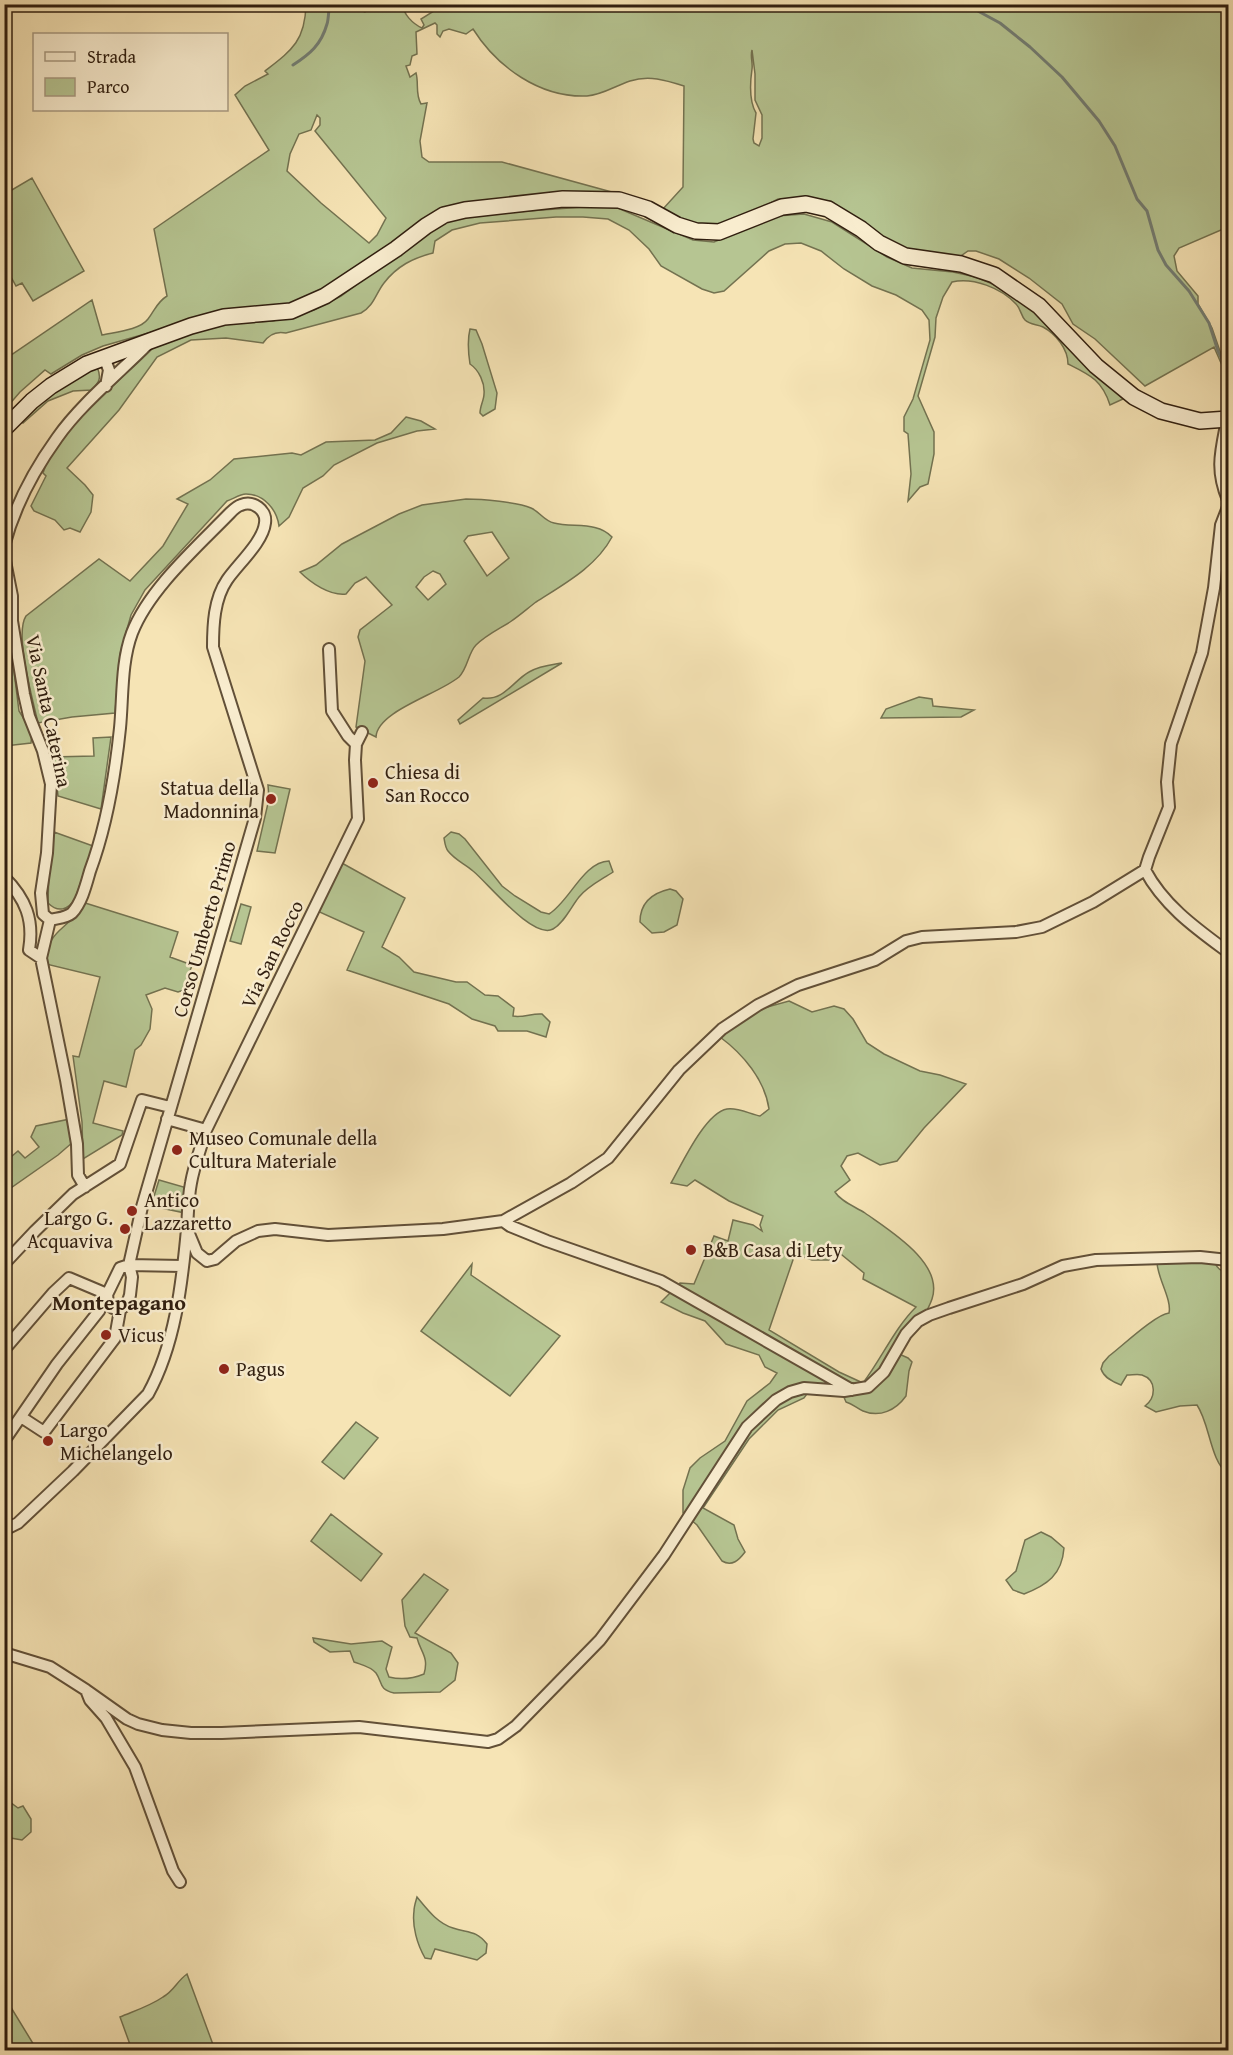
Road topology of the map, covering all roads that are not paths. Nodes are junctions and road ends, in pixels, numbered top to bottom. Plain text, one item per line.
1 (152, 340) junction
2 (109, 355) junction
3 (106, 386) junction
4 (1228, 419) edge
5 (4, 429) edge
6 (1228, 500) edge
7 (1228, 507) edge
8 (4, 546) edge
9 (4, 556) edge
10 (329, 649) dead end
11 (362, 732) dead end
12 (356, 744) junction
13 (1145, 870) junction
14 (4, 877) edge
15 (50, 920) junction
16 (1228, 952) edge
17 (41, 958) junction
18 (170, 1107) junction
19 (167, 1119) junction
20 (206, 1130) junction
21 (85, 1187) junction
22 (503, 1221) junction
23 (187, 1229) junction
24 (1228, 1260) edge
25 (4, 1264) edge
26 (129, 1265) junction
27 (182, 1266) junction
28 (106, 1294) junction
29 (120, 1311) junction
30 (4, 1350) edge
31 (852, 1390) junction
32 (21, 1417) junction
33 (4, 1441) edge
34 (4, 1530) edge
35 (4, 1653) edge
36 (86, 1690) junction
37 (180, 1882) dead end

1 - 2 main road
1 - 3 street
1 - 4 main road
2 - 3 street
2 - 5 main road
3 - 8 street
4 - 6 street
7 - 13 street
9 - 15 street, Via Santa Caterina
10 - 12 street
11 - 12 street, Via San Rocco
12 - 20 street, Via San Rocco
13 - 16 street
13 - 22 street
14 - 17 street
15 - 17 street
15 - 18 street, Corso Umberto Primo
17 - 21 street
18 - 19 street, Corso Umberto Primo
18 - 21 street
19 - 20 street
19 - 26 street, Corso Umberto Primo
20 - 23 street, Via San Rocco
21 - 25 street
22 - 23 street
22 - 31 street
23 - 27 street, Via San Rocco
24 - 31 street
26 - 27 street
26 - 28 street
26 - 29 street
27 - 34 street, Via San Rocco
28 - 29 street
28 - 30 street
28 - 32 street
29 - 32 street
31 - 36 street
32 - 33 street
35 - 36 street
36 - 37 street

